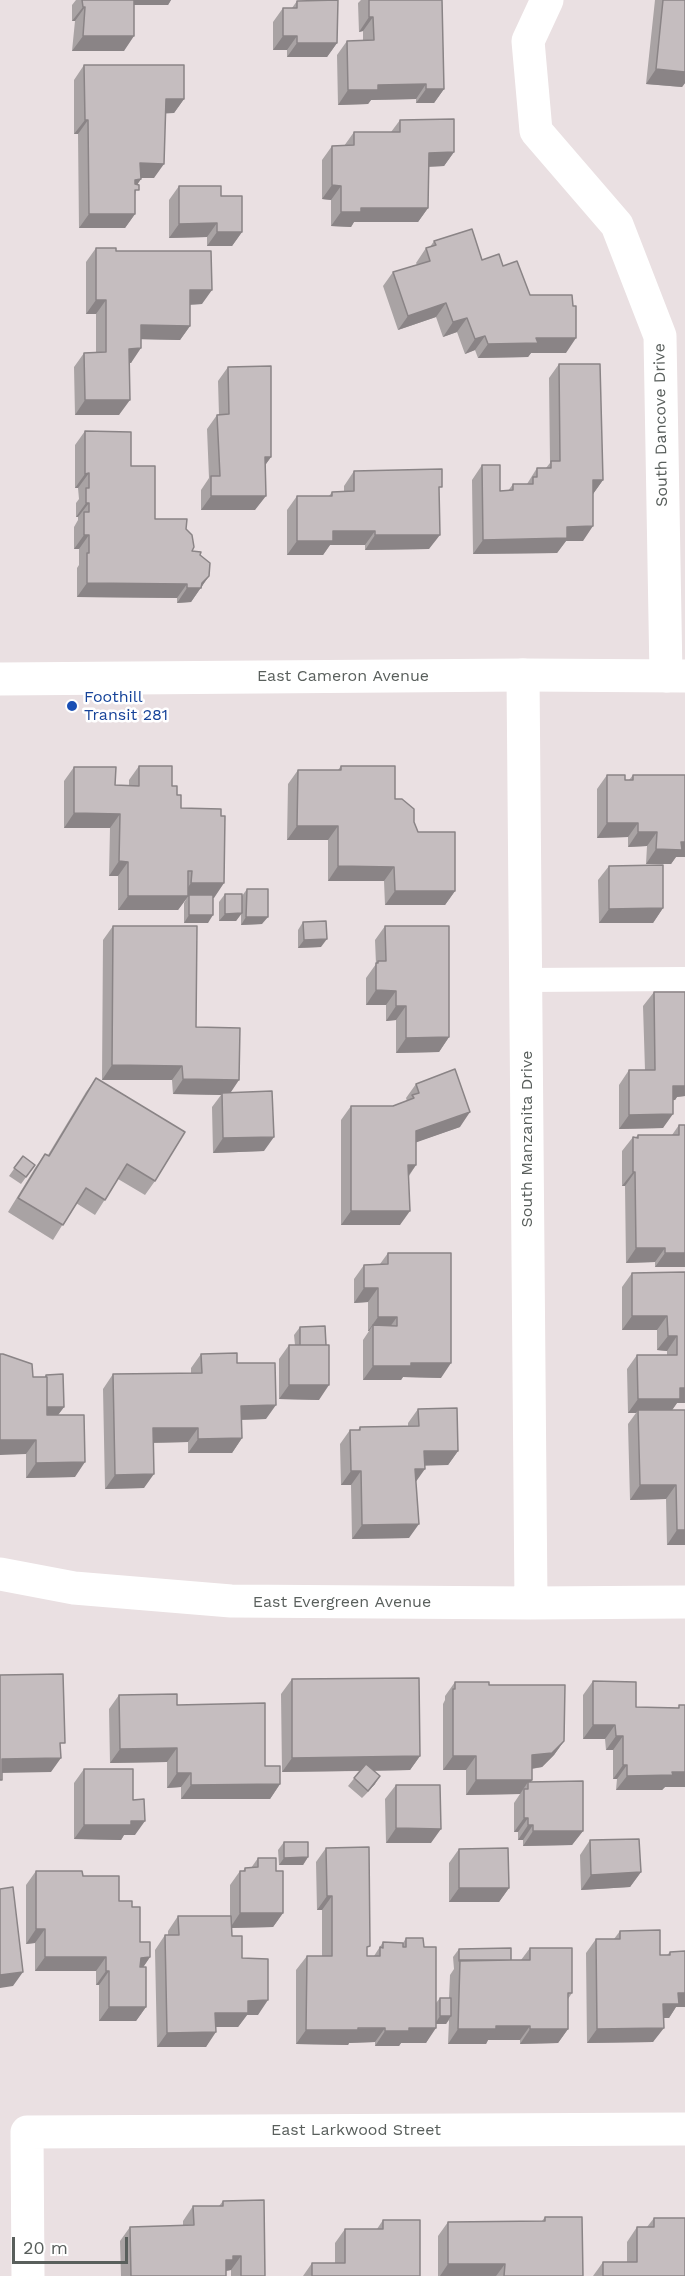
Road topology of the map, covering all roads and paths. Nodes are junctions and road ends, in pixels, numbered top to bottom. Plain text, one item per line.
1 (547, 0) edge
2 (523, 675) junction
3 (676, 676) edge
4 (0, 679) edge
5 (685, 979) edge
6 (526, 980) junction
7 (0, 1574) edge
8 (685, 1602) edge
9 (531, 1603) junction
10 (685, 2129) edge
11 (28, 2276) edge

1 - 3 street, South Dancove Drive
2 - 3 street, East Cameron Avenue
2 - 4 street, East Cameron Avenue
2 - 6 street, South Manzanita Drive
5 - 6 lane
6 - 9 street, South Manzanita Drive
7 - 9 street, East Evergreen Avenue
8 - 9 street, East Evergreen Avenue
10 - 11 street, East Larkwood Street

